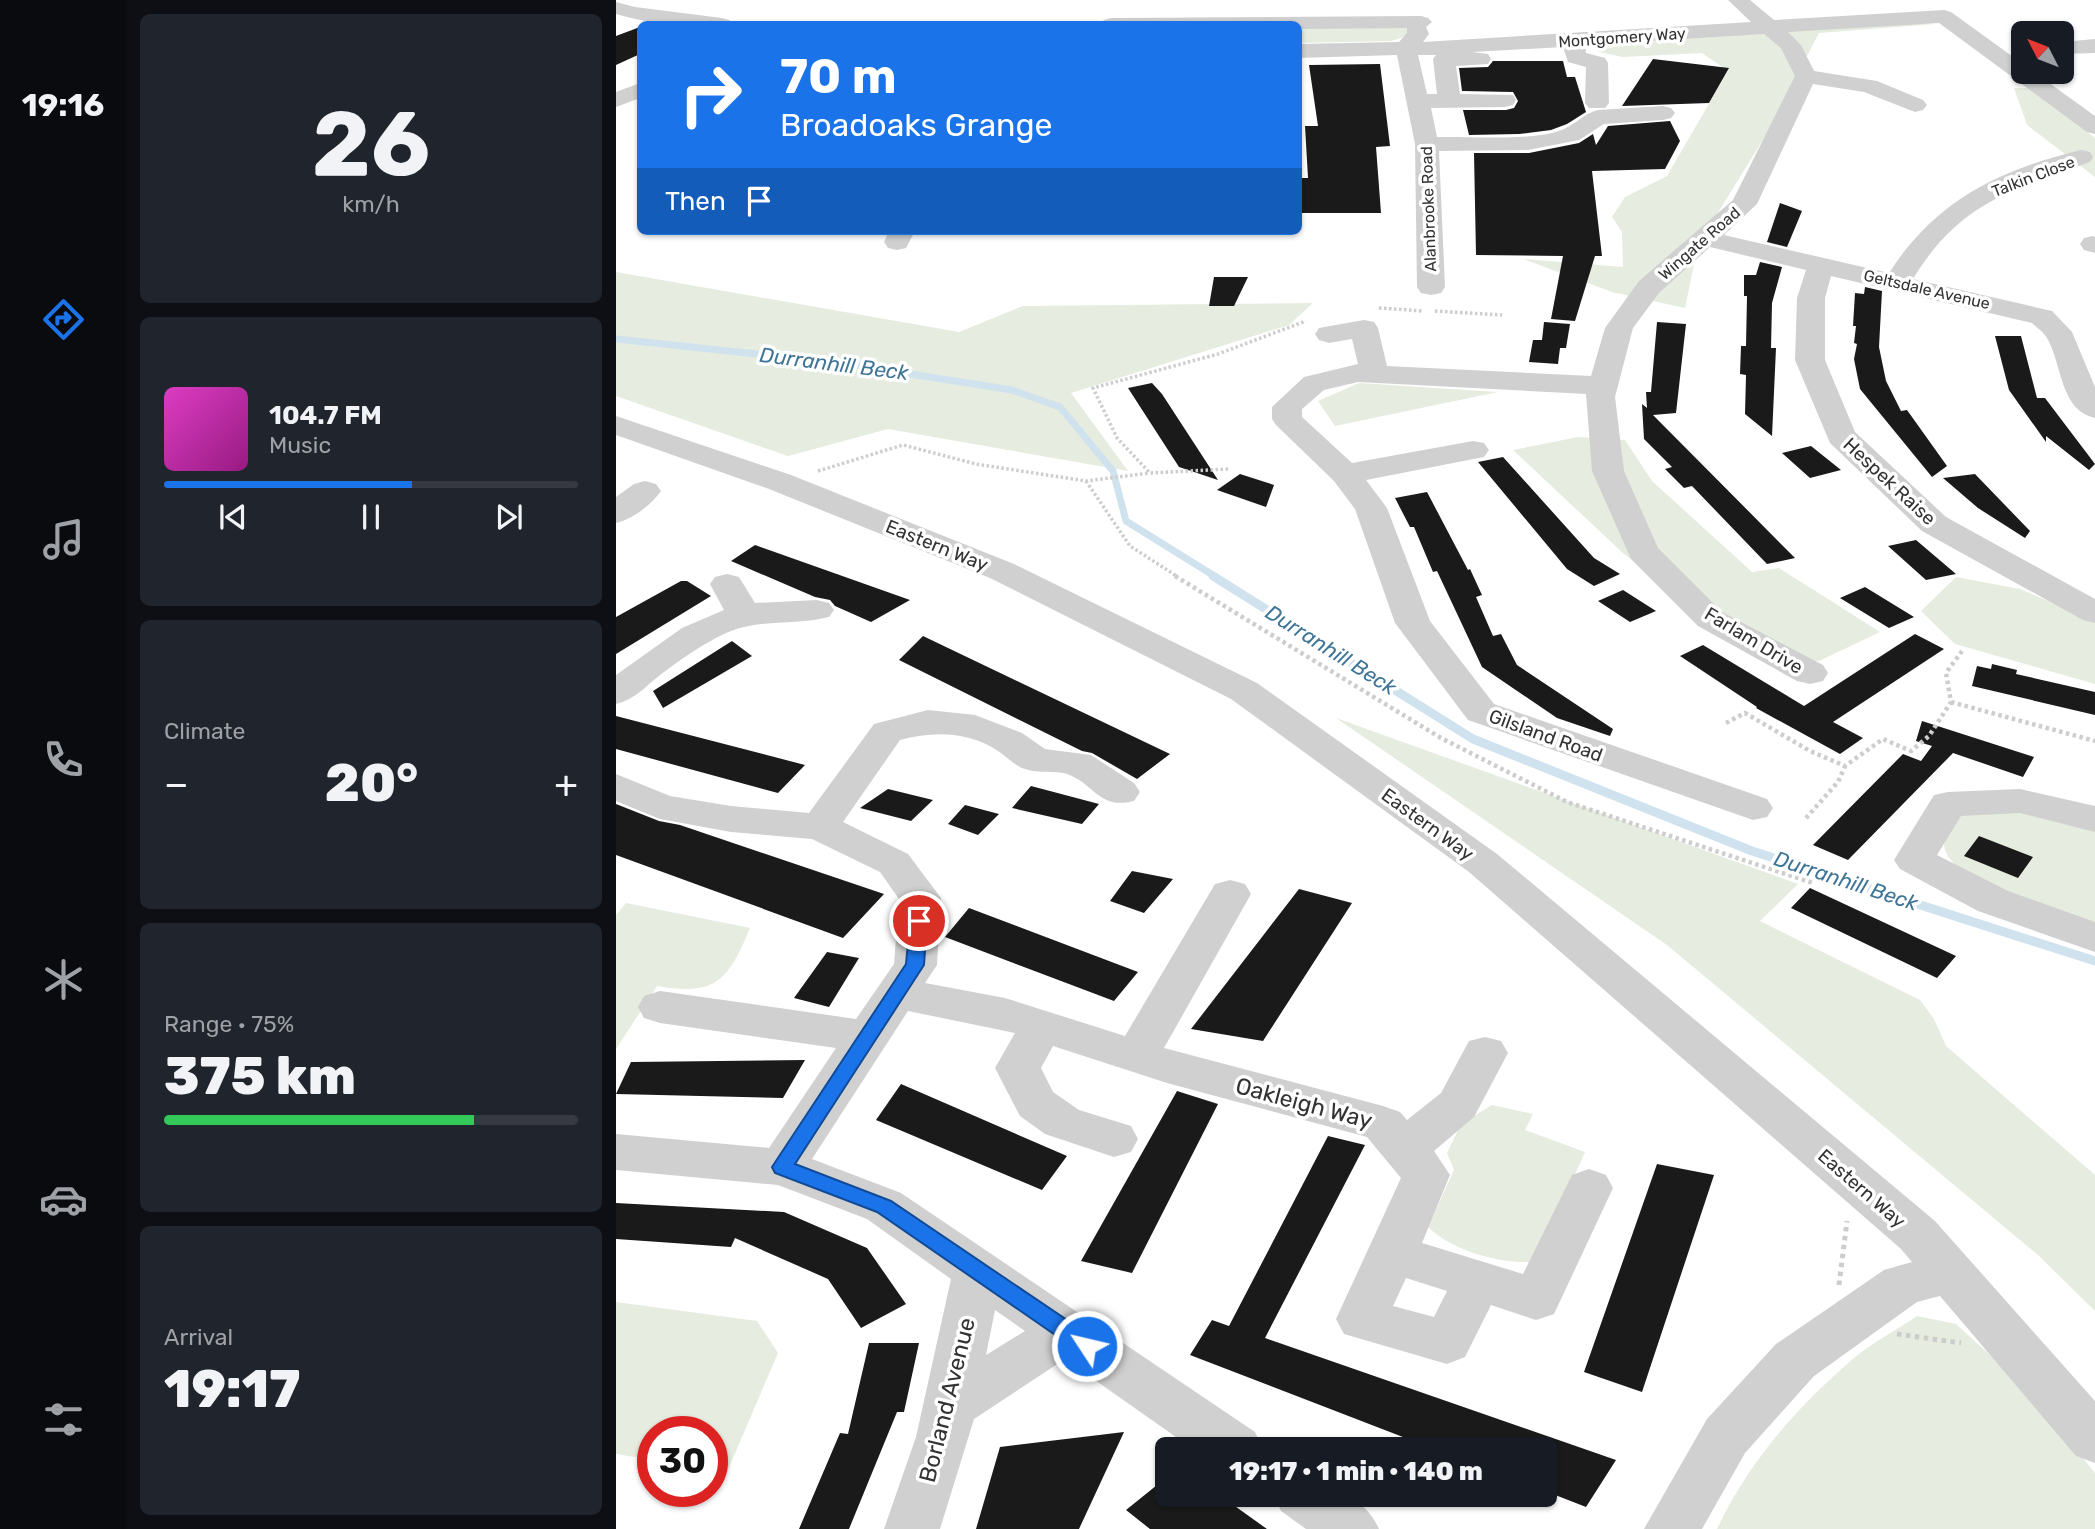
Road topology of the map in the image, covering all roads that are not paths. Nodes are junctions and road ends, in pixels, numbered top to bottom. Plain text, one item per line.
1 (1118, 0) edge
2 (1414, 0) edge
3 (1738, 0) edge
4 (616, 8) edge
5 (1941, 8) edge
6 (698, 21) edge
7 (1111, 21) edge
8 (1537, 21) dead end
9 (1871, 21) junction
10 (1416, 22) junction
11 (1443, 22) dead end
12 (1302, 23) edge
13 (1772, 27) junction
14 (1913, 31) dead end
15 (1563, 46) junction
16 (2095, 46) edge
17 (2074, 47) edge
18 (1406, 48) junction
19 (1302, 51) edge
20 (2011, 53) edge
21 (1996, 55) junction
22 (1619, 60) dead end
23 (1597, 63) junction
24 (1806, 76) junction
25 (637, 91) edge
26 (616, 100) edge
27 (1449, 100) junction
28 (1505, 100) dead end
29 (1417, 101) junction
30 (1597, 103) dead end
31 (1915, 105) dead end
32 (1663, 113) dead end
33 (2095, 128) edge
34 (1427, 144) junction
35 (2081, 157) dead end
36 (1705, 238) junction
37 (1821, 265) junction
38 (1898, 282) junction
39 (1431, 287) dead end
40 (1321, 326) road end
41 (1374, 372) junction
42 (1603, 386) junction
43 (2095, 409) edge
44 (616, 425) edge
45 (1473, 450) dead end
46 (1345, 474) junction
47 (645, 491) dead end
48 (616, 513) edge
49 (727, 584) dead end
50 (817, 610) dead end
51 (2095, 613) edge
52 (744, 615) junction
53 (1810, 673) dead end
54 (616, 693) edge
55 (616, 786) edge
56 (1120, 792) dead end
57 (1753, 808) dead end
58 (2095, 819) edge
59 (820, 827) junction
60 (1230, 894) dead end
61 (2095, 938) edge
62 (897, 993) junction
63 (660, 1007) dead end
64 (1041, 1026) junction
65 (868, 1037) junction
66 (1485, 1053) dead end
67 (1136, 1057) junction
68 (1114, 1139) dead end
69 (1404, 1149) junction
70 (616, 1152) edge
71 (782, 1167) junction
72 (1589, 1188) dead end
73 (1392, 1254) junction
74 (978, 1270) junction
75 (1950, 1273) junction
76 (1477, 1282) junction
77 (1066, 1331) junction
78 (949, 1407) junction
79 (1219, 1437) edge
80 (2095, 1439) edge
81 (1319, 1507) edge
82 (912, 1529) edge
83 (1350, 1529) edge
84 (1672, 1529) edge

1 - 7 street
2 - 10 street
3 - 13 street
4 - 6 street
5 - 9 street, Montgomery Way
5 - 21 street
8 - 15 street
9 - 13 street, Montgomery Way
9 - 14 street
10 - 11 street
10 - 12 street
10 - 18 street
13 - 15 street, Montgomery Way
13 - 24 street
15 - 18 street, Montgomery Way
15 - 23 street
15 - 27 street
16 - 17 street
18 - 19 street, Montgomery Way
18 - 29 street, Alanbrooke Road
20 - 21 street
21 - 33 street
22 - 23 street
23 - 30 street
24 - 31 street
24 - 36 street, Wingate Road
25 - 26 street
27 - 28 street
27 - 29 street
29 - 34 street, Alanbrooke Road
32 - 34 street
34 - 39 street, Alanbrooke Road
35 - 38 street, Talkin Close
36 - 37 street, Geltsdale Avenue
36 - 42 street, Wingate Road
37 - 38 street, Geltsdale Avenue
37 - 51 street, Hespek Raise
38 - 43 street, Geltsdale Avenue
40 - 41 street
41 - 42 street, Gilsland Road
41 - 46 street, Gilsland Road
42 - 53 street, Farlam Drive
44 - 75 street, Eastern Way
45 - 46 street
46 - 57 street, Gilsland Road
47 - 48 street
49 - 52 street
50 - 52 street
52 - 54 street
55 - 59 street
56 - 59 street
58 - 61 street
59 - 62 street
60 - 67 street
62 - 64 street, Oakleigh Way
62 - 65 street
63 - 65 street
64 - 67 street, Oakleigh Way
64 - 68 street
65 - 71 street
66 - 69 street
67 - 69 street, Oakleigh Way
69 - 73 street, Oakleigh Way
70 - 71 street
71 - 74 street
72 - 76 street
73 - 76 street
73 - 76 street
74 - 77 street
74 - 78 street, Borland Avenue
75 - 80 street, Eastern Way
75 - 84 street
77 - 78 street
77 - 79 street
78 - 82 street, Borland Avenue
81 - 83 street

